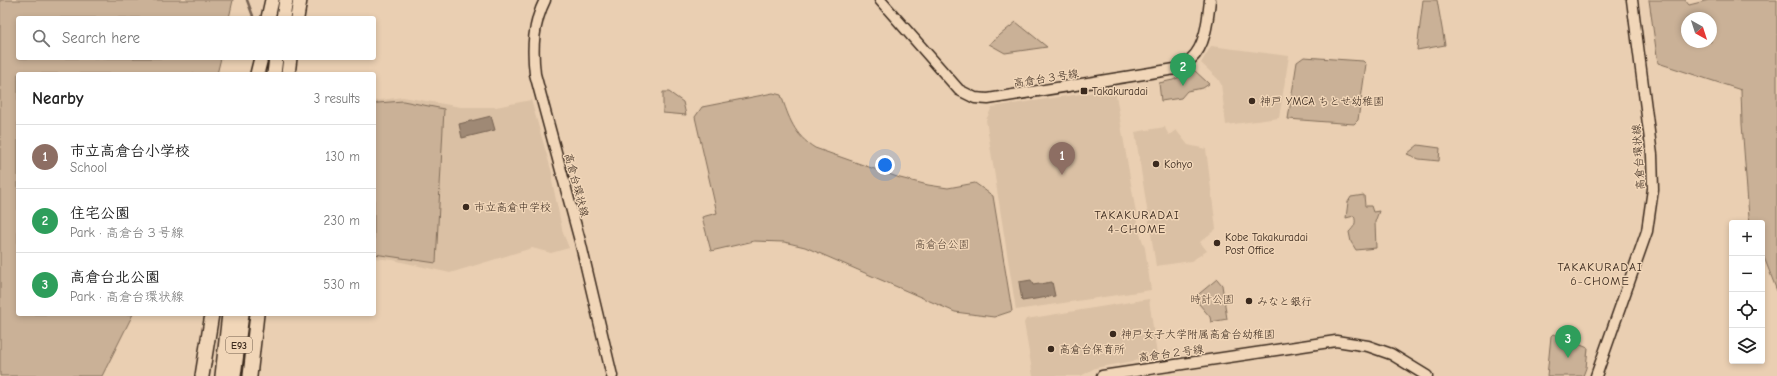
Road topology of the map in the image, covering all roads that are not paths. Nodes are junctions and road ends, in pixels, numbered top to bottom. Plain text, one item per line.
1 (272, 0) edge
2 (286, 0) edge
3 (300, 0) edge
4 (545, 0) edge
5 (880, 0) edge
6 (1210, 0) edge
7 (1632, 0) edge
8 (268, 16) edge
9 (283, 16) edge
10 (297, 16) edge
11 (261, 60) edge
12 (276, 60) edge
13 (290, 60) edge
14 (258, 72) edge
15 (274, 72) edge
16 (288, 72) edge
17 (212, 316) edge
18 (229, 316) edge
19 (242, 316) edge
20 (257, 316) edge
21 (202, 376) edge
22 (222, 376) edge
23 (234, 376) edge
24 (250, 376) edge
25 (612, 376) edge
26 (1102, 376) edge
27 (1427, 376) edge
28 (1596, 376) edge

1 - 8 highway
2 - 9 highway
3 - 10 highway
4 - 25 street, 高倉台環状線
5 - 6 street, 高倉台３号線
7 - 28 street, 高倉台環状線
11 - 14 highway
12 - 15 highway
13 - 16 highway
17 - 21 highway
18 - 22 highway, E93
19 - 23 highway, E93
20 - 24 highway
26 - 27 street, 高倉台２号線

